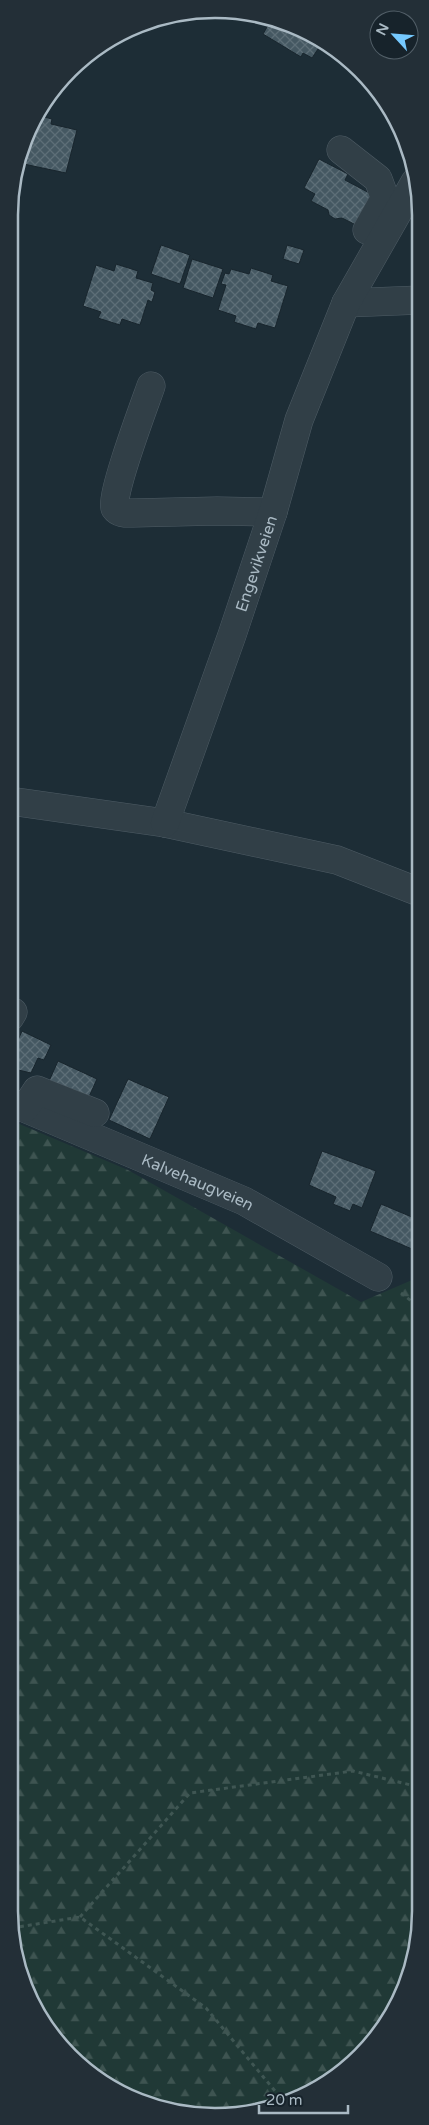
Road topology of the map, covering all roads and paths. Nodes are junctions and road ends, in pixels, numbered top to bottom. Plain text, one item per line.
1 (341, 150) dead end
2 (410, 191) edge
3 (412, 300) edge
4 (346, 303) junction
5 (150, 386) dead end
6 (273, 512) junction
7 (18, 802) edge
8 (165, 824) junction
9 (412, 889) edge
10 (18, 1105) edge
11 (95, 1113) dead end
12 (378, 1277) dead end
13 (412, 1785) edge
14 (80, 1917) junction
15 (18, 1927) edge
16 (280, 2096) edge

1 - 4 street
2 - 4 street
3 - 4 street
4 - 6 street, Engevikveien
5 - 6 street
6 - 8 street, Engevikveien
7 - 8 street
8 - 9 street
10 - 11 street
10 - 12 street, Kalvehaugveien
13 - 14 path
14 - 15 path
14 - 16 path

